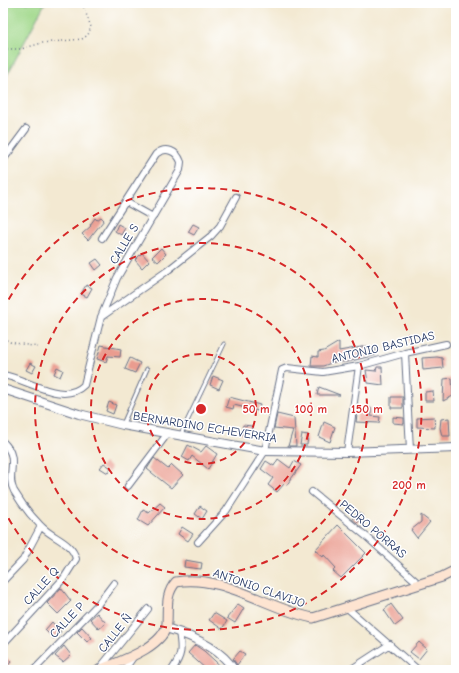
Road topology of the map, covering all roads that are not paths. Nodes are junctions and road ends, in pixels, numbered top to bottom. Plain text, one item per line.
1 (26, 129) dead end
2 (3, 160) edge
3 (236, 197) dead end
4 (126, 202) junction
5 (153, 217) junction
6 (102, 238) dead end
7 (101, 317) junction
8 (224, 344) dead end
9 (446, 344) dead end
10 (405, 352) junction
11 (359, 366) junction
12 (147, 369) dead end
13 (3, 375) edge
14 (3, 388) edge
15 (123, 425) junction
16 (168, 433) junction
17 (180, 435) junction
18 (3, 442) edge
19 (456, 448) edge
20 (410, 450) junction
21 (265, 451) junction
22 (347, 452) junction
23 (128, 486) dead end
24 (312, 492) dead end
25 (41, 526) junction
26 (198, 542) dead end
27 (456, 570) edge
28 (3, 581) edge
29 (114, 583) dead end
30 (420, 584) junction
31 (346, 607) junction
32 (148, 609) dead end
33 (166, 628) junction
34 (179, 632) junction
35 (3, 644) edge
36 (390, 644) junction
37 (135, 655) junction
38 (34, 670) edge
39 (99, 670) edge
40 (124, 670) edge
41 (172, 670) edge
42 (234, 670) edge
43 (350, 670) edge
44 (418, 670) edge

1 - 2 street
3 - 7 street
4 - 5 street
4 - 5 street, CALLE S
4 - 6 street, CALLE S
5 - 7 street, CALLE S
7 - 13 street, CALLE S
8 - 17 lane
9 - 10 street, ANTONIO BASTIDAS
10 - 11 street, ANTONIO BASTIDAS
10 - 20 street
11 - 21 street, ANTONIO BASTIDAS
11 - 22 street
12 - 15 lane
14 - 15 street, BERNARDINO ECHEVERRIA
15 - 16 street, BERNARDINO ECHEVERRIA
16 - 17 street, BERNARDINO ECHEVERRIA
16 - 23 street
17 - 21 street, BERNARDINO ECHEVERRIA
18 - 25 street
19 - 20 street, BERNARDINO ECHEVERRIA
20 - 22 street, BERNARDINO ECHEVERRIA
21 - 22 street, BERNARDINO ECHEVERRIA
21 - 26 street
24 - 30 street, PEDRO PORRAS
25 - 28 street
25 - 35 street, CALLE Q
27 - 30 main road, ANTONIO CLAVIJO
29 - 38 street, CALLE P
30 - 31 main road, ANTONIO CLAVIJO
31 - 33 main road, ANTONIO CLAVIJO
31 - 36 street
32 - 39 street, CALLE Ñ
33 - 34 street
33 - 37 main road
34 - 41 street
34 - 42 street
36 - 43 street
36 - 44 street
37 - 39 main road
37 - 40 street

